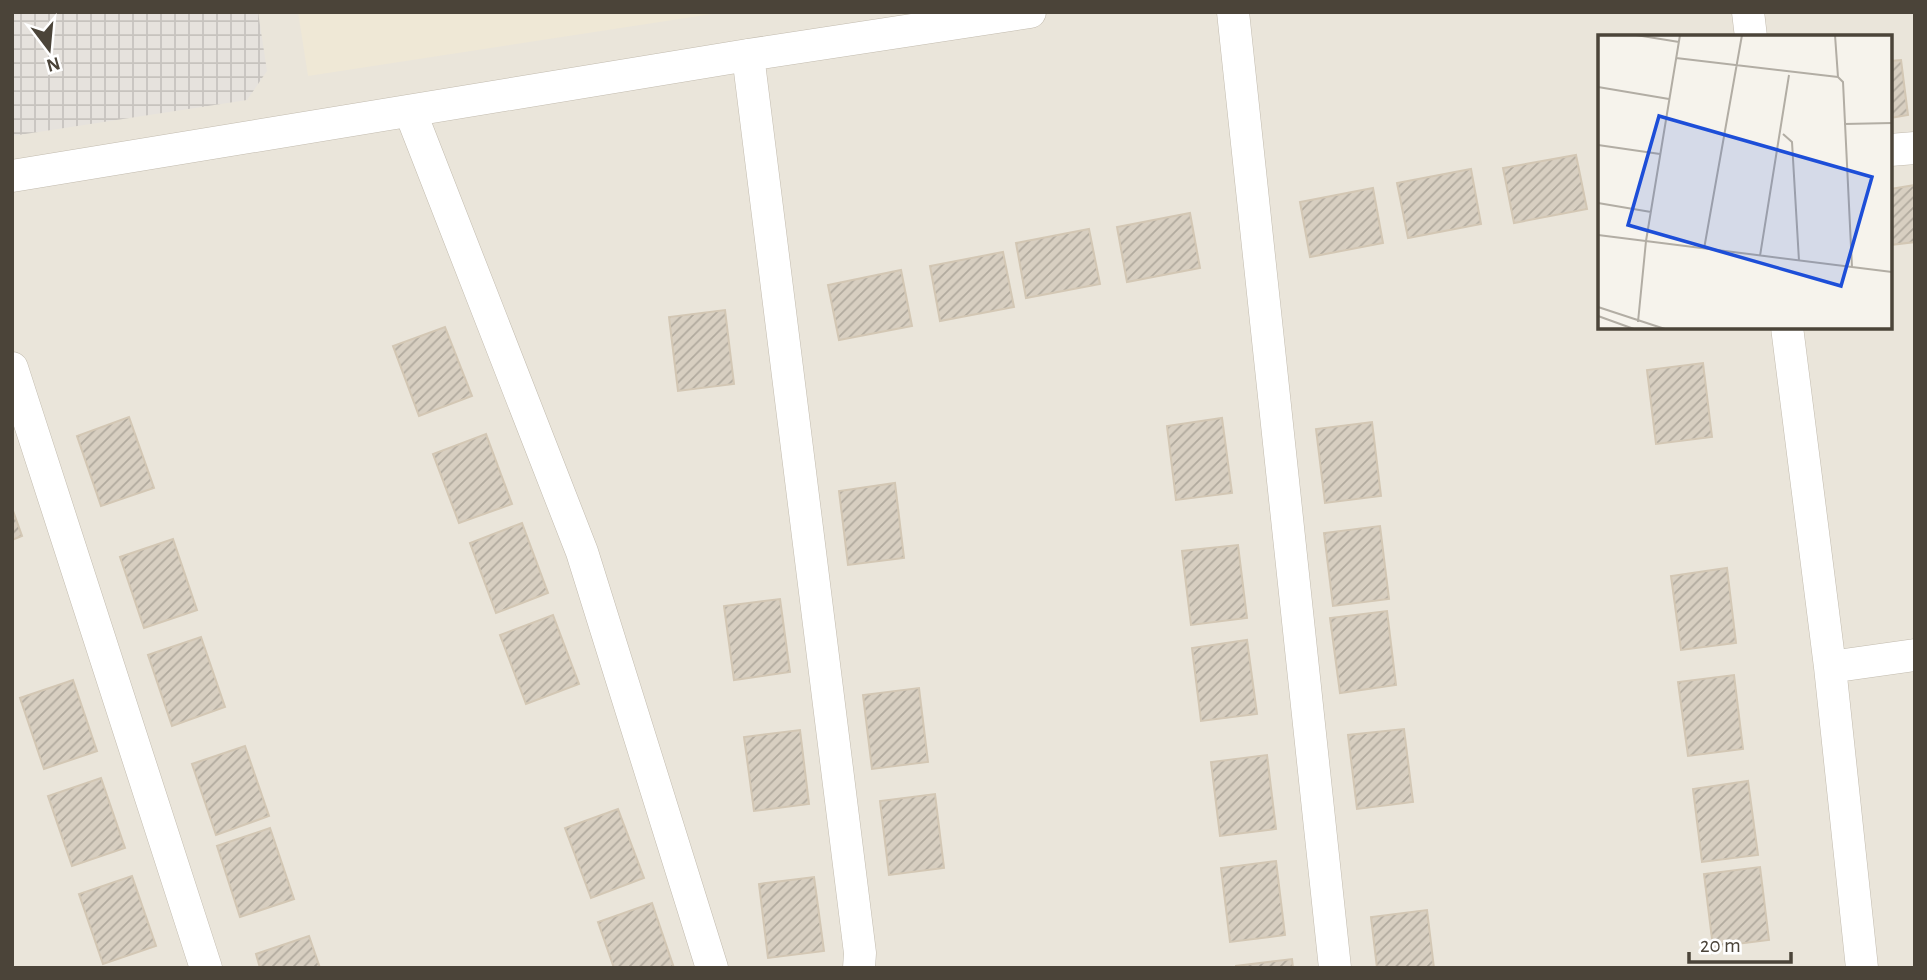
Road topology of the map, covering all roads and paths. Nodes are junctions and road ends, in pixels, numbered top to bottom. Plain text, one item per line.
1 (1030, 12) edge
2 (1233, 12) edge
3 (1748, 12) edge
4 (1751, 35) edge
5 (748, 55) junction
6 (410, 111) junction
7 (1915, 148) edge
8 (1892, 150) edge
9 (12, 176) edge
10 (1787, 329) edge
11 (12, 368) edge
12 (1915, 655) edge
13 (1830, 667) junction
14 (206, 968) edge
15 (712, 968) edge
16 (859, 968) edge
17 (1335, 968) edge
18 (1862, 968) edge

1 - 5 street
2 - 17 street
3 - 4 street
5 - 6 street
5 - 16 street
6 - 9 street
6 - 15 street
7 - 8 street
10 - 13 street
11 - 14 street
12 - 13 street
13 - 18 street

